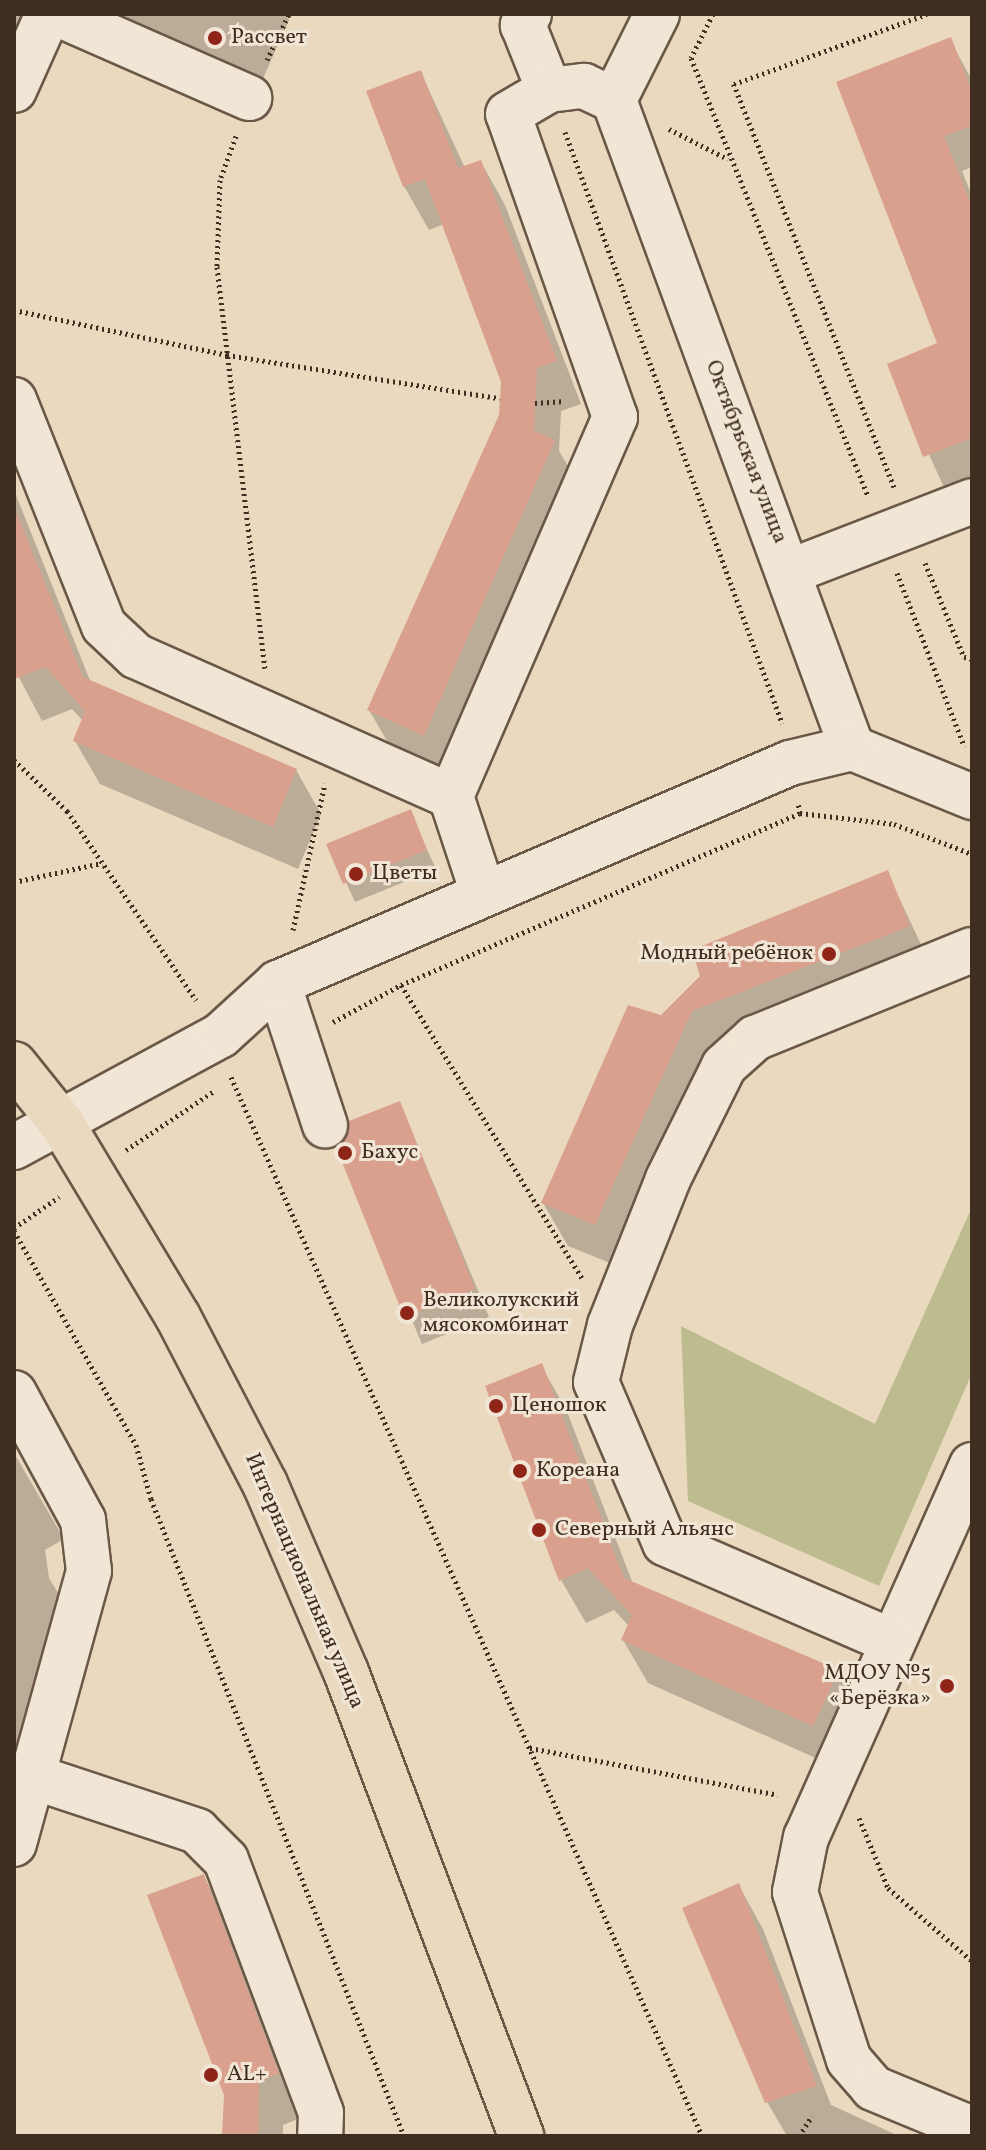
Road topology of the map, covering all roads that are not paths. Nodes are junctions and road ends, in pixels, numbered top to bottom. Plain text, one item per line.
1 (48, 14) edge
2 (58, 14) edge
3 (657, 14) edge
4 (526, 20) edge
5 (14, 90) edge
6 (549, 90) junction
7 (249, 98) road end
8 (614, 100) junction
9 (14, 400) edge
10 (972, 501) edge
11 (791, 571) junction
12 (852, 748) junction
13 (451, 796) junction
14 (972, 797) edge
15 (483, 893) junction
16 (972, 950) edge
17 (278, 983) junction
18 (14, 1064) edge
19 (62, 1124) junction
20 (325, 1125) dead end
21 (14, 1147) edge
22 (14, 1393) edge
23 (972, 1465) edge
24 (891, 1641) junction
25 (34, 1777) junction
26 (14, 1844) edge
27 (972, 2129) edge
28 (320, 2136) edge
29 (521, 2136) edge

1 - 5 street
2 - 7 street
3 - 8 street
4 - 6 street
6 - 8 street
6 - 13 street
8 - 11 street, Октябрьская улица
9 - 13 street
10 - 11 street
11 - 12 street, Октябрьская улица
12 - 14 street
12 - 15 street
13 - 15 street
15 - 17 street
16 - 24 street
17 - 19 street
17 - 20 street
18 - 19 main road, Интернациональная улица
19 - 21 street
19 - 29 main road, Интернациональная улица
22 - 25 street
23 - 24 street
24 - 27 street
25 - 26 street
25 - 28 street

